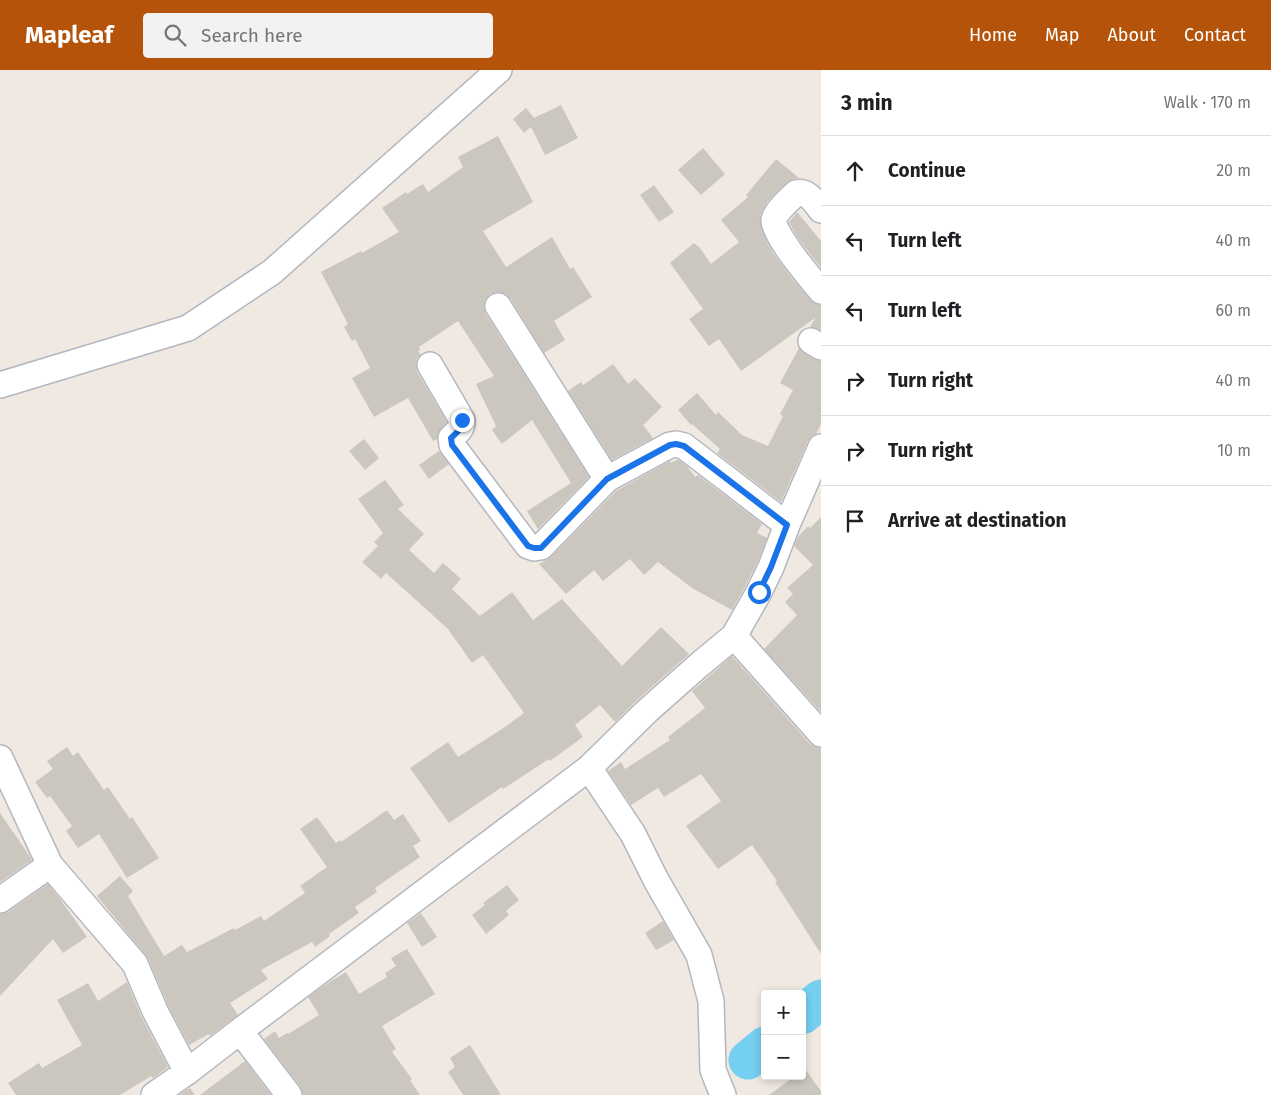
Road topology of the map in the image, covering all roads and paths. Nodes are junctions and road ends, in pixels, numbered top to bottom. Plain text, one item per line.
1 (499, 70) edge
2 (821, 210) edge
3 (821, 291) edge
4 (498, 306) dead end
5 (430, 365) dead end
6 (0, 385) edge
7 (821, 447) edge
8 (607, 479) junction
9 (787, 525) junction
10 (734, 636) junction
11 (821, 734) edge
12 (0, 758) edge
13 (589, 768) junction
14 (50, 864) junction
15 (0, 900) edge
16 (240, 1031) junction
17 (187, 1072) junction
18 (154, 1095) edge
19 (289, 1095) edge
20 (723, 1095) edge

1 - 6 street
2 - 3 street
4 - 8 street
5 - 8 street
7 - 9 street
8 - 9 street
9 - 10 street
10 - 11 street
10 - 13 street
12 - 14 street
13 - 16 street
13 - 20 street
14 - 15 street
14 - 17 street
16 - 17 street
16 - 19 street
17 - 18 street

